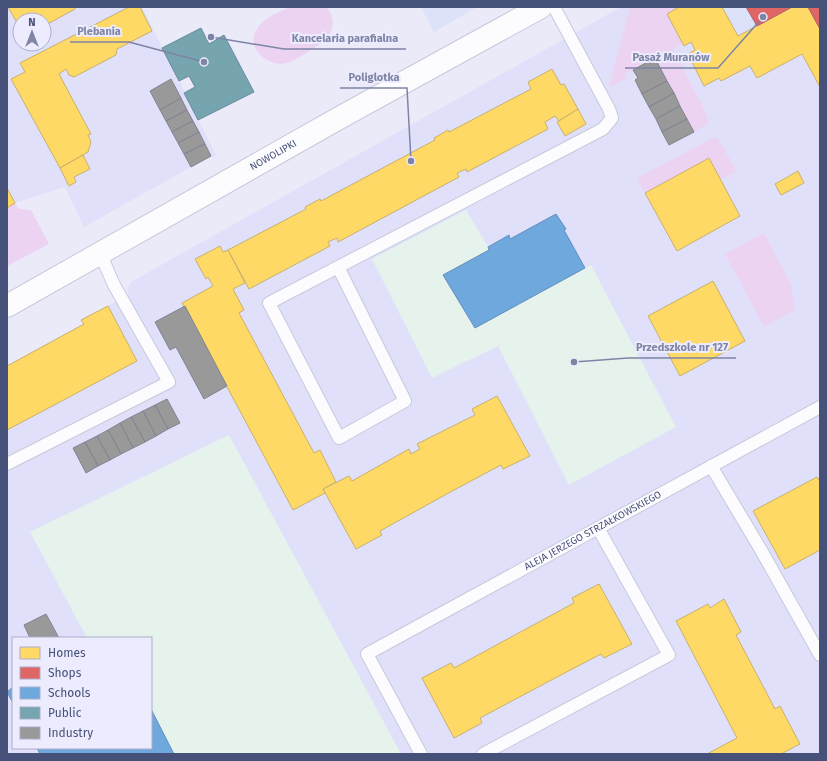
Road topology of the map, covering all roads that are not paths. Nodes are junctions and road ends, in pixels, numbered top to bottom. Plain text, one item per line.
1 (541, 7) edge
2 (554, 7) edge
3 (100, 253) junction
4 (338, 268) junction
5 (7, 306) edge
6 (820, 407) edge
7 (7, 464) edge
8 (711, 466) junction
9 (598, 528) junction
10 (820, 655) edge
11 (421, 754) edge
12 (483, 754) edge

1 - 3 street, NOWOLIPKI
2 - 4 lane
3 - 5 street, NOWOLIPKI
3 - 7 lane
4 - 4 lane
6 - 8 lane, ALEJA JERZEGO STRZAŁKOWSKIEGO
8 - 9 lane, ALEJA JERZEGO STRZAŁKOWSKIEGO
8 - 10 lane
9 - 11 lane, ALEJA JERZEGO STRZAŁKOWSKIEGO
9 - 12 lane

